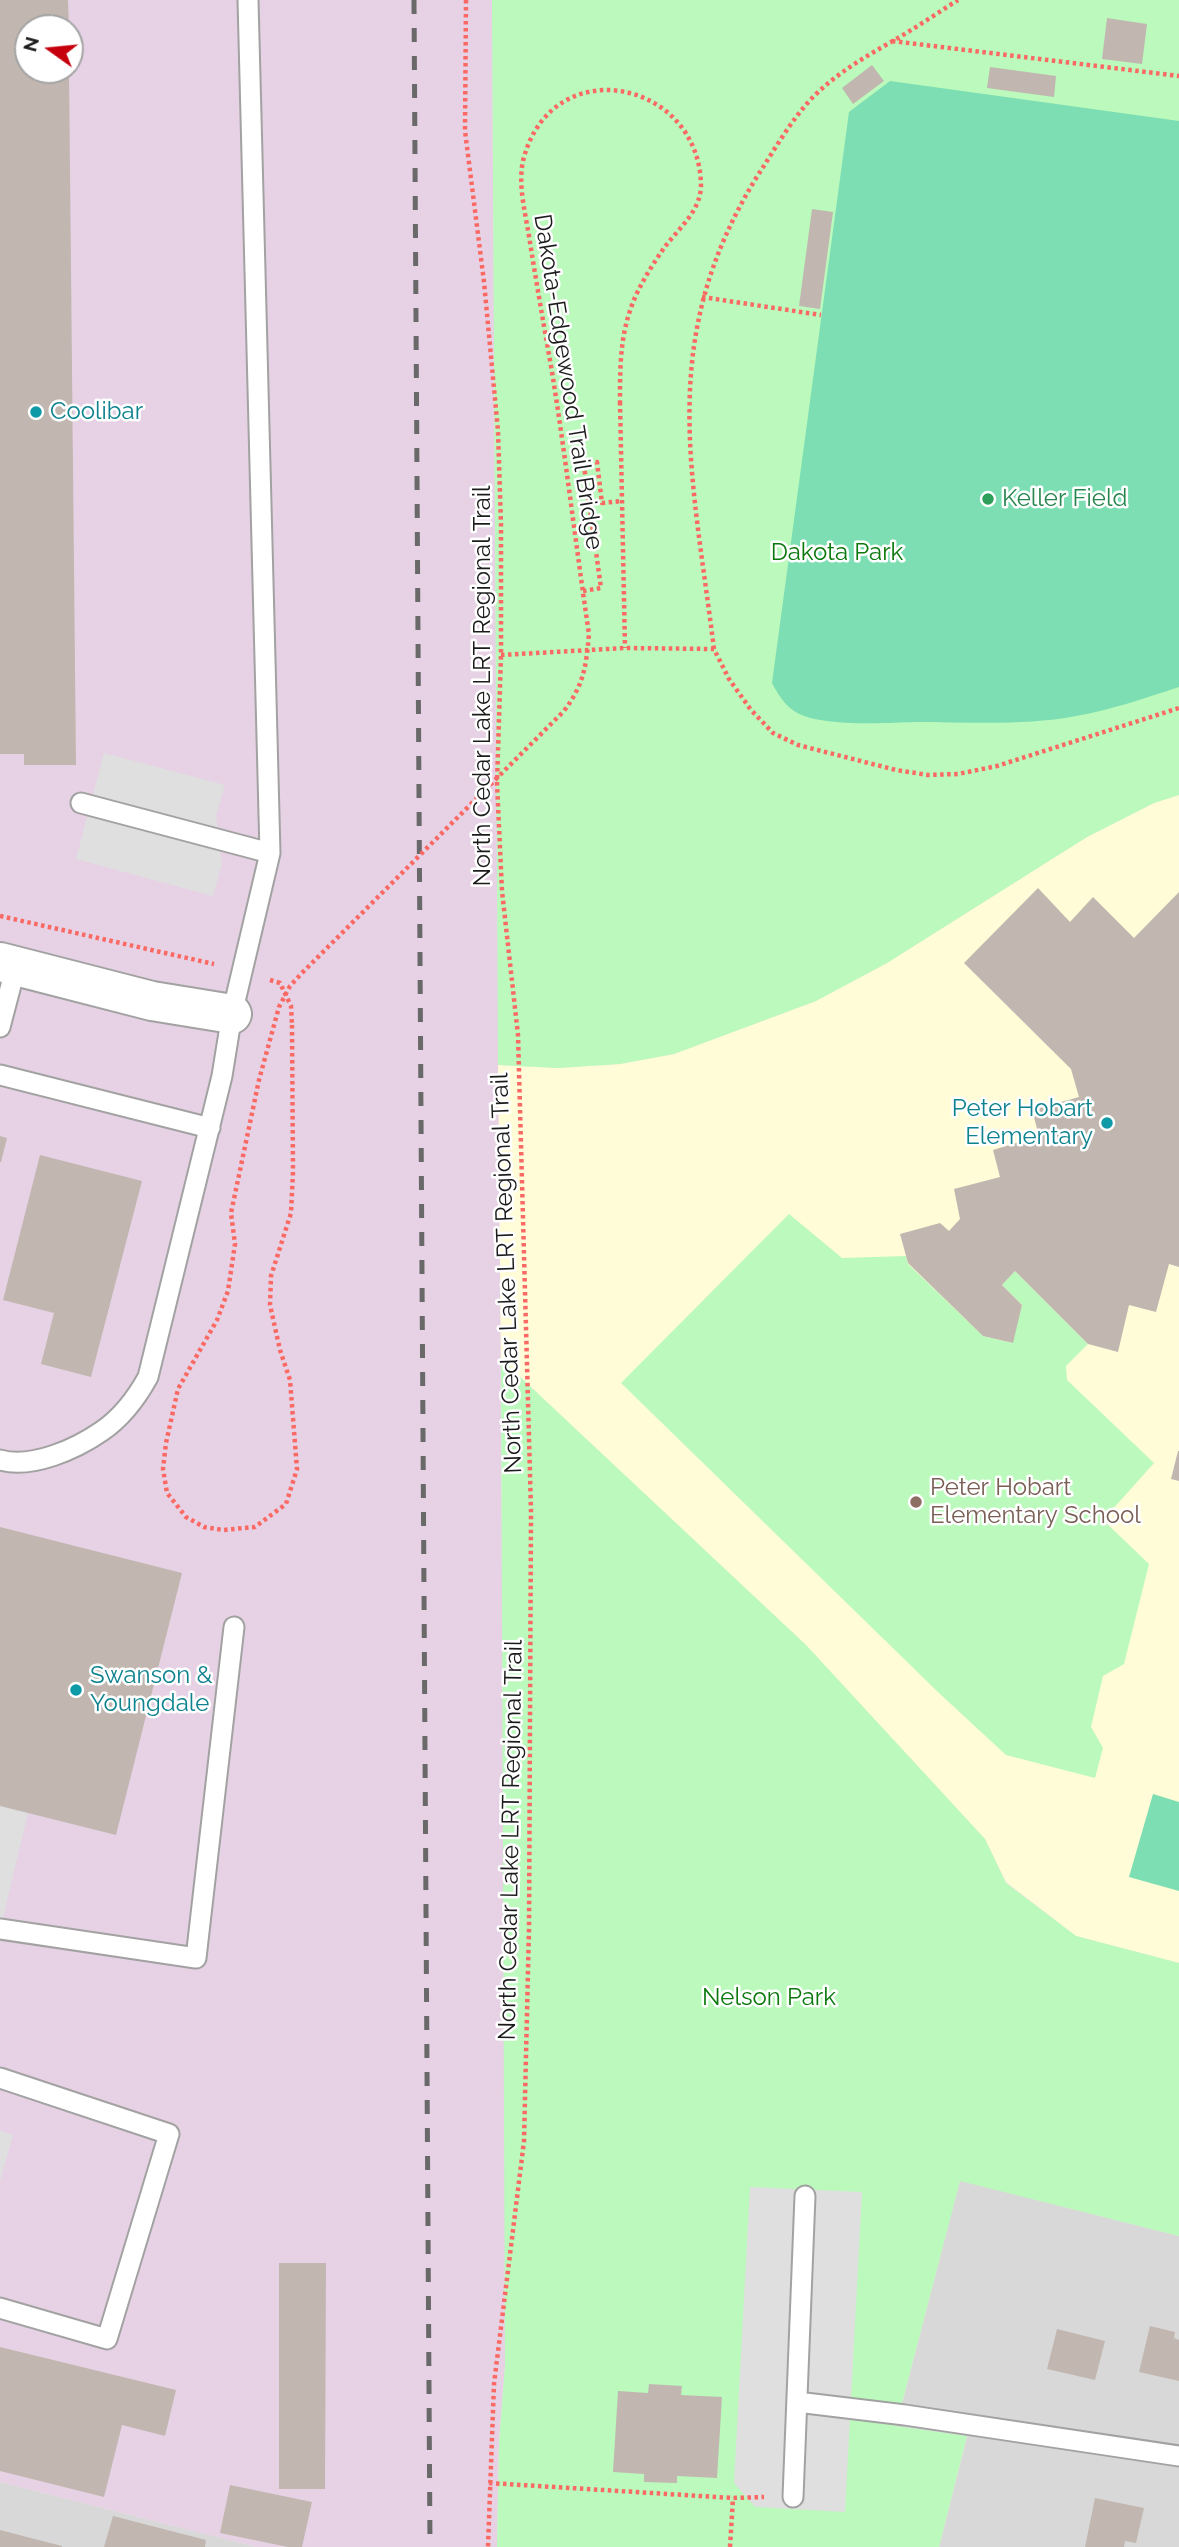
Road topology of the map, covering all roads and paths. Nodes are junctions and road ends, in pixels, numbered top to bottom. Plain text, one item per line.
1 (248, 0) edge
2 (466, 0) edge
3 (958, 0) edge
4 (892, 41) junction
5 (1179, 76) edge
6 (702, 298) junction
7 (821, 315) dead end
8 (622, 501) junction
9 (583, 591) junction
10 (625, 648) junction
11 (715, 649) junction
12 (501, 655) junction
13 (1179, 708) edge
14 (81, 803) dead end
15 (270, 853) junction
16 (0, 916) edge
17 (8, 964) edge
18 (242, 970) junction
19 (232, 1014) junction
20 (0, 1027) edge
21 (0, 1075) edge
22 (210, 1128) junction
23 (0, 1460) edge
24 (234, 1626) dead end
25 (0, 1929) edge
26 (0, 2078) edge
27 (805, 2196) dead end
28 (0, 2308) edge
29 (797, 2402) junction
30 (1179, 2456) edge
31 (489, 2483) junction
32 (793, 2497) joint
33 (733, 2498) junction
34 (488, 2547) edge
35 (730, 2547) edge

1 - 15 lane
2 - 12 path, North Cedar Lake LRT Regional Trail
3 - 4 path
4 - 5 path
4 - 6 path
6 - 7 path
6 - 11 path
8 - 9 path
8 - 9 path, Dakota-Edgewood Trail Bridge, bridge
8 - 10 path, Dakota-Edgewood Trail Bridge
9 - 18 path, Dakota-Edgewood Trail Bridge, bridge
10 - 11 path
10 - 12 path
11 - 13 path
12 - 31 path, North Cedar Lake LRT Regional Trail
14 - 15 lane
15 - 18 lane
16 - 18 path
17 - 19 street
17 - 20 lane
18 - 19 lane
19 - 22 lane
21 - 22 lane
22 - 23 lane
24 - 25 lane
26 - 28 lane
27 - 29 lane
29 - 30 lane
29 - 32 lane
31 - 33 path
31 - 34 path, North Cedar Lake LRT Regional Trail
32 - 33 path
33 - 35 path

